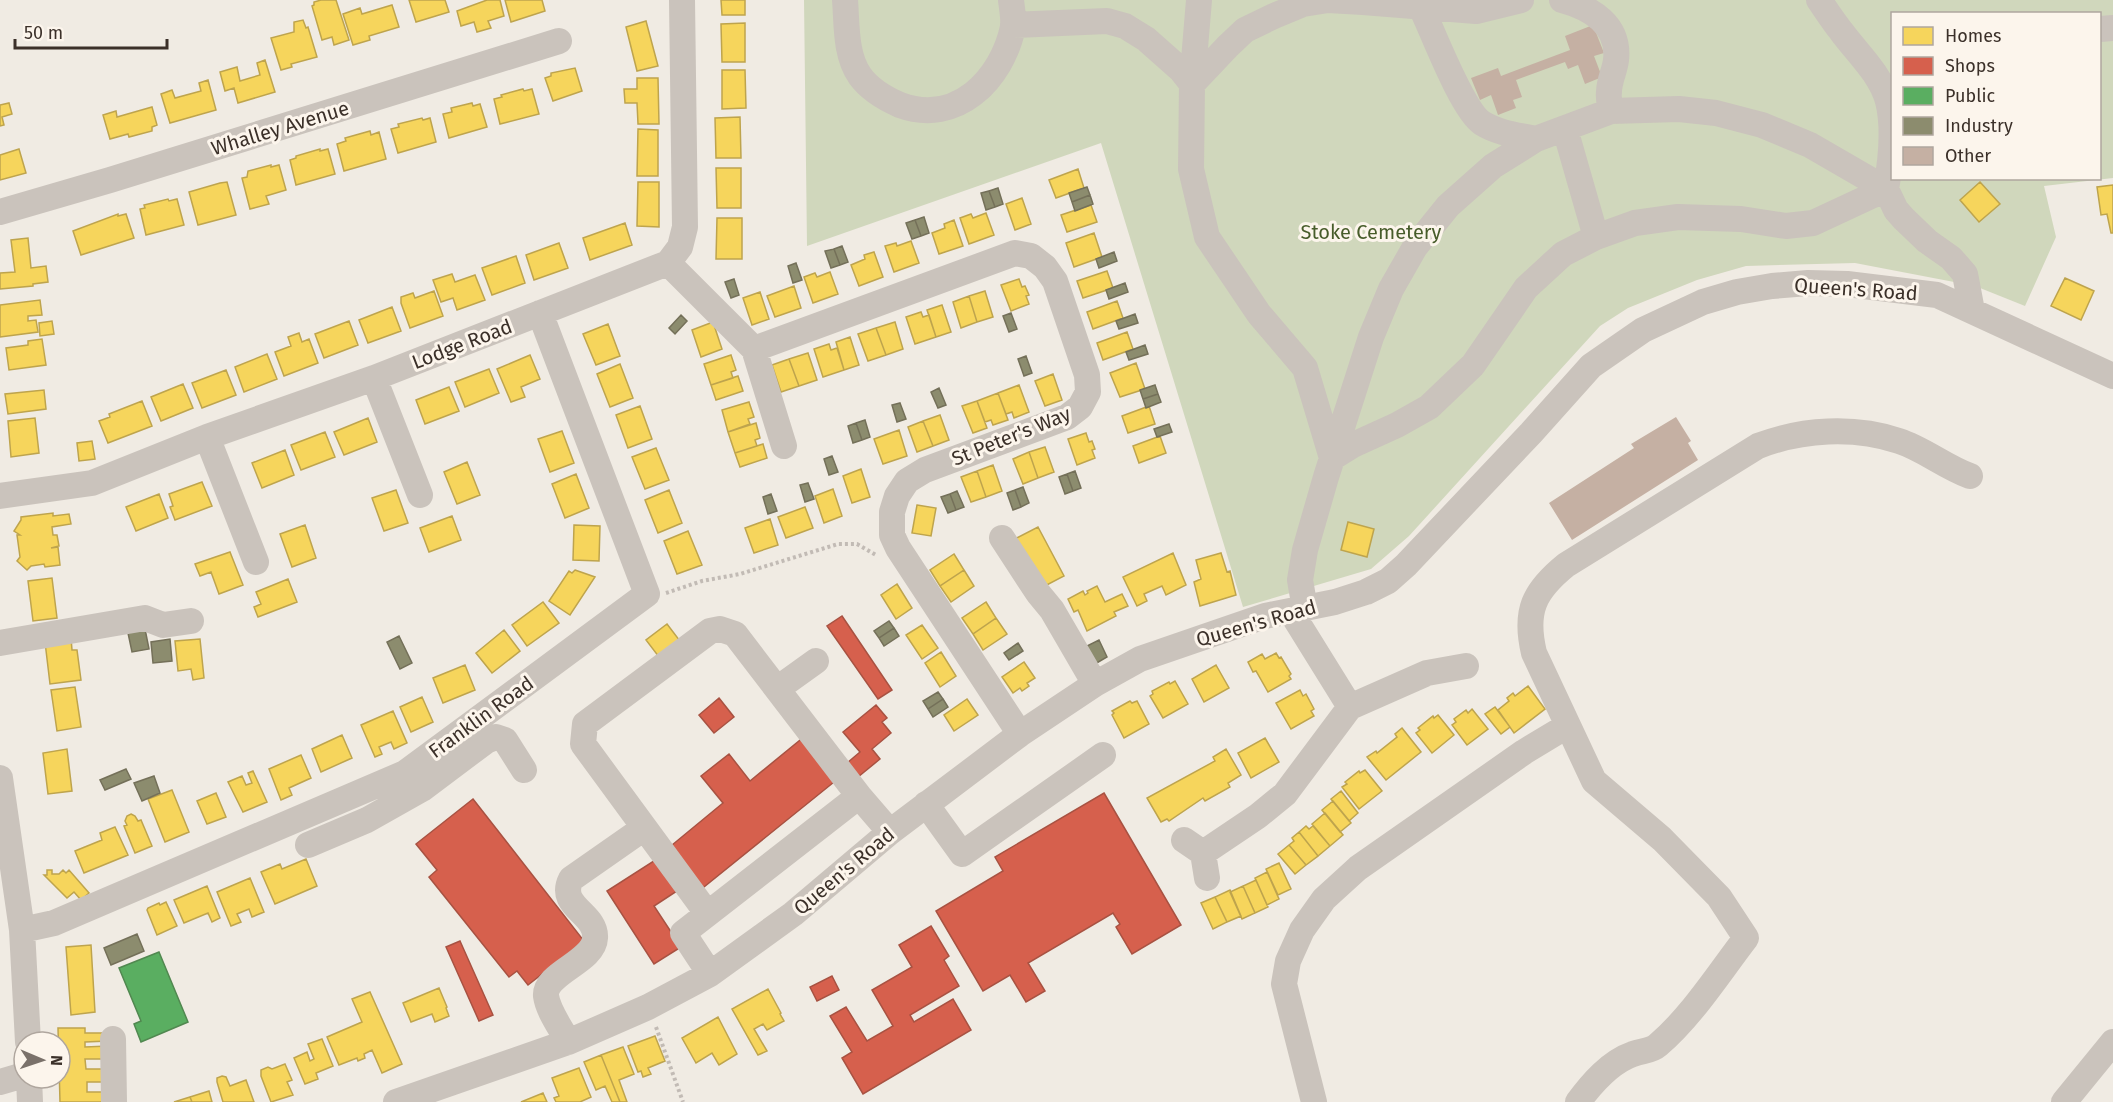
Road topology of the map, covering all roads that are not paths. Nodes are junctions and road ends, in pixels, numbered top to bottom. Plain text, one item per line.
1 (682, 0) edge
2 (845, 0) edge
3 (1199, 0) edge
4 (1521, 0) edge
5 (1562, 0) edge
6 (1819, 0) edge
7 (1307, 2) edge
8 (1415, 3) edge
9 (1012, 13) edge
10 (559, 41) dead end
11 (1192, 84) junction
12 (1611, 111) junction
13 (1891, 121) edge
14 (1564, 129) junction
15 (1536, 139) junction
16 (1891, 141) edge
17 (1886, 189) junction
18 (0, 212) edge
19 (1596, 237) junction
20 (668, 263) junction
21 (1972, 311) junction
22 (540, 313) junction
23 (754, 349) junction
24 (2111, 371) edge
25 (374, 378) junction
26 (207, 437) junction
27 (784, 446) dead end
28 (1332, 458) junction
29 (1970, 476) dead end
30 (420, 495) dead end
31 (0, 496) edge
32 (1002, 537) dead end
33 (256, 562) dead end
34 (1298, 610) junction
35 (191, 621) dead end
36 (0, 643) edge
37 (816, 661) dead end
38 (1466, 666) dead end
39 (1095, 684) junction
40 (777, 689) junction
41 (1350, 707) junction
42 (1567, 726) junction
43 (1020, 734) junction
44 (1103, 755) dead end
45 (524, 770) dead end
46 (0, 778) edge
47 (859, 796) junction
48 (926, 804) junction
49 (327, 807) junction
50 (644, 828) junction
51 (338, 832) junction
52 (890, 832) junction
53 (308, 845) dead end
54 (1207, 878) dead end
55 (8, 879) edge
56 (707, 913) junction
57 (22, 930) junction
58 (710, 974) junction
59 (27, 1030) edge
60 (113, 1039) dead end
61 (568, 1042) junction
62 (2113, 1042) edge
63 (114, 1102) edge
64 (396, 1102) edge
65 (1314, 1102) edge
66 (1578, 1102) edge
67 (2064, 1102) edge

1 - 20 street
2 - 9 street
3 - 11 street
4 - 8 street
5 - 12 street
6 - 13 street
7 - 8 street
7 - 11 street
8 - 15 street
9 - 11 street
10 - 18 street, Whalley Avenue
11 - 28 street
12 - 14 street
12 - 17 street
14 - 15 street
14 - 19 street
15 - 28 street
16 - 17 street
17 - 19 street
17 - 21 street
19 - 28 street
20 - 22 street, Lodge Road
20 - 23 street
21 - 24 street, Queen's Road
21 - 34 street, Queen's Road
22 - 25 street, Lodge Road
22 - 49 street, Franklin Road
23 - 27 street
23 - 43 street, St Peter's Way
25 - 26 street, Lodge Road
25 - 30 street
26 - 31 street, Lodge Road
26 - 33 street
28 - 34 street
29 - 42 street
32 - 39 street
34 - 39 street, Queen's Road
34 - 41 street
35 - 36 street
37 - 40 street
38 - 41 street
39 - 43 street, Queen's Road
40 - 47 street
40 - 50 street
41 - 54 street
42 - 65 street
42 - 66 street
43 - 48 street, Queen's Road
44 - 48 street
45 - 51 street
46 - 55 street
47 - 52 street
47 - 56 street
48 - 52 street, Queen's Road
49 - 51 street
49 - 57 street, Franklin Road
50 - 56 street
50 - 61 street
51 - 53 street
52 - 58 street, Queen's Road
55 - 57 street
56 - 58 street
57 - 59 street
58 - 61 street, Queen's Road
60 - 63 street
61 - 64 street, Queen's Road
62 - 67 street

